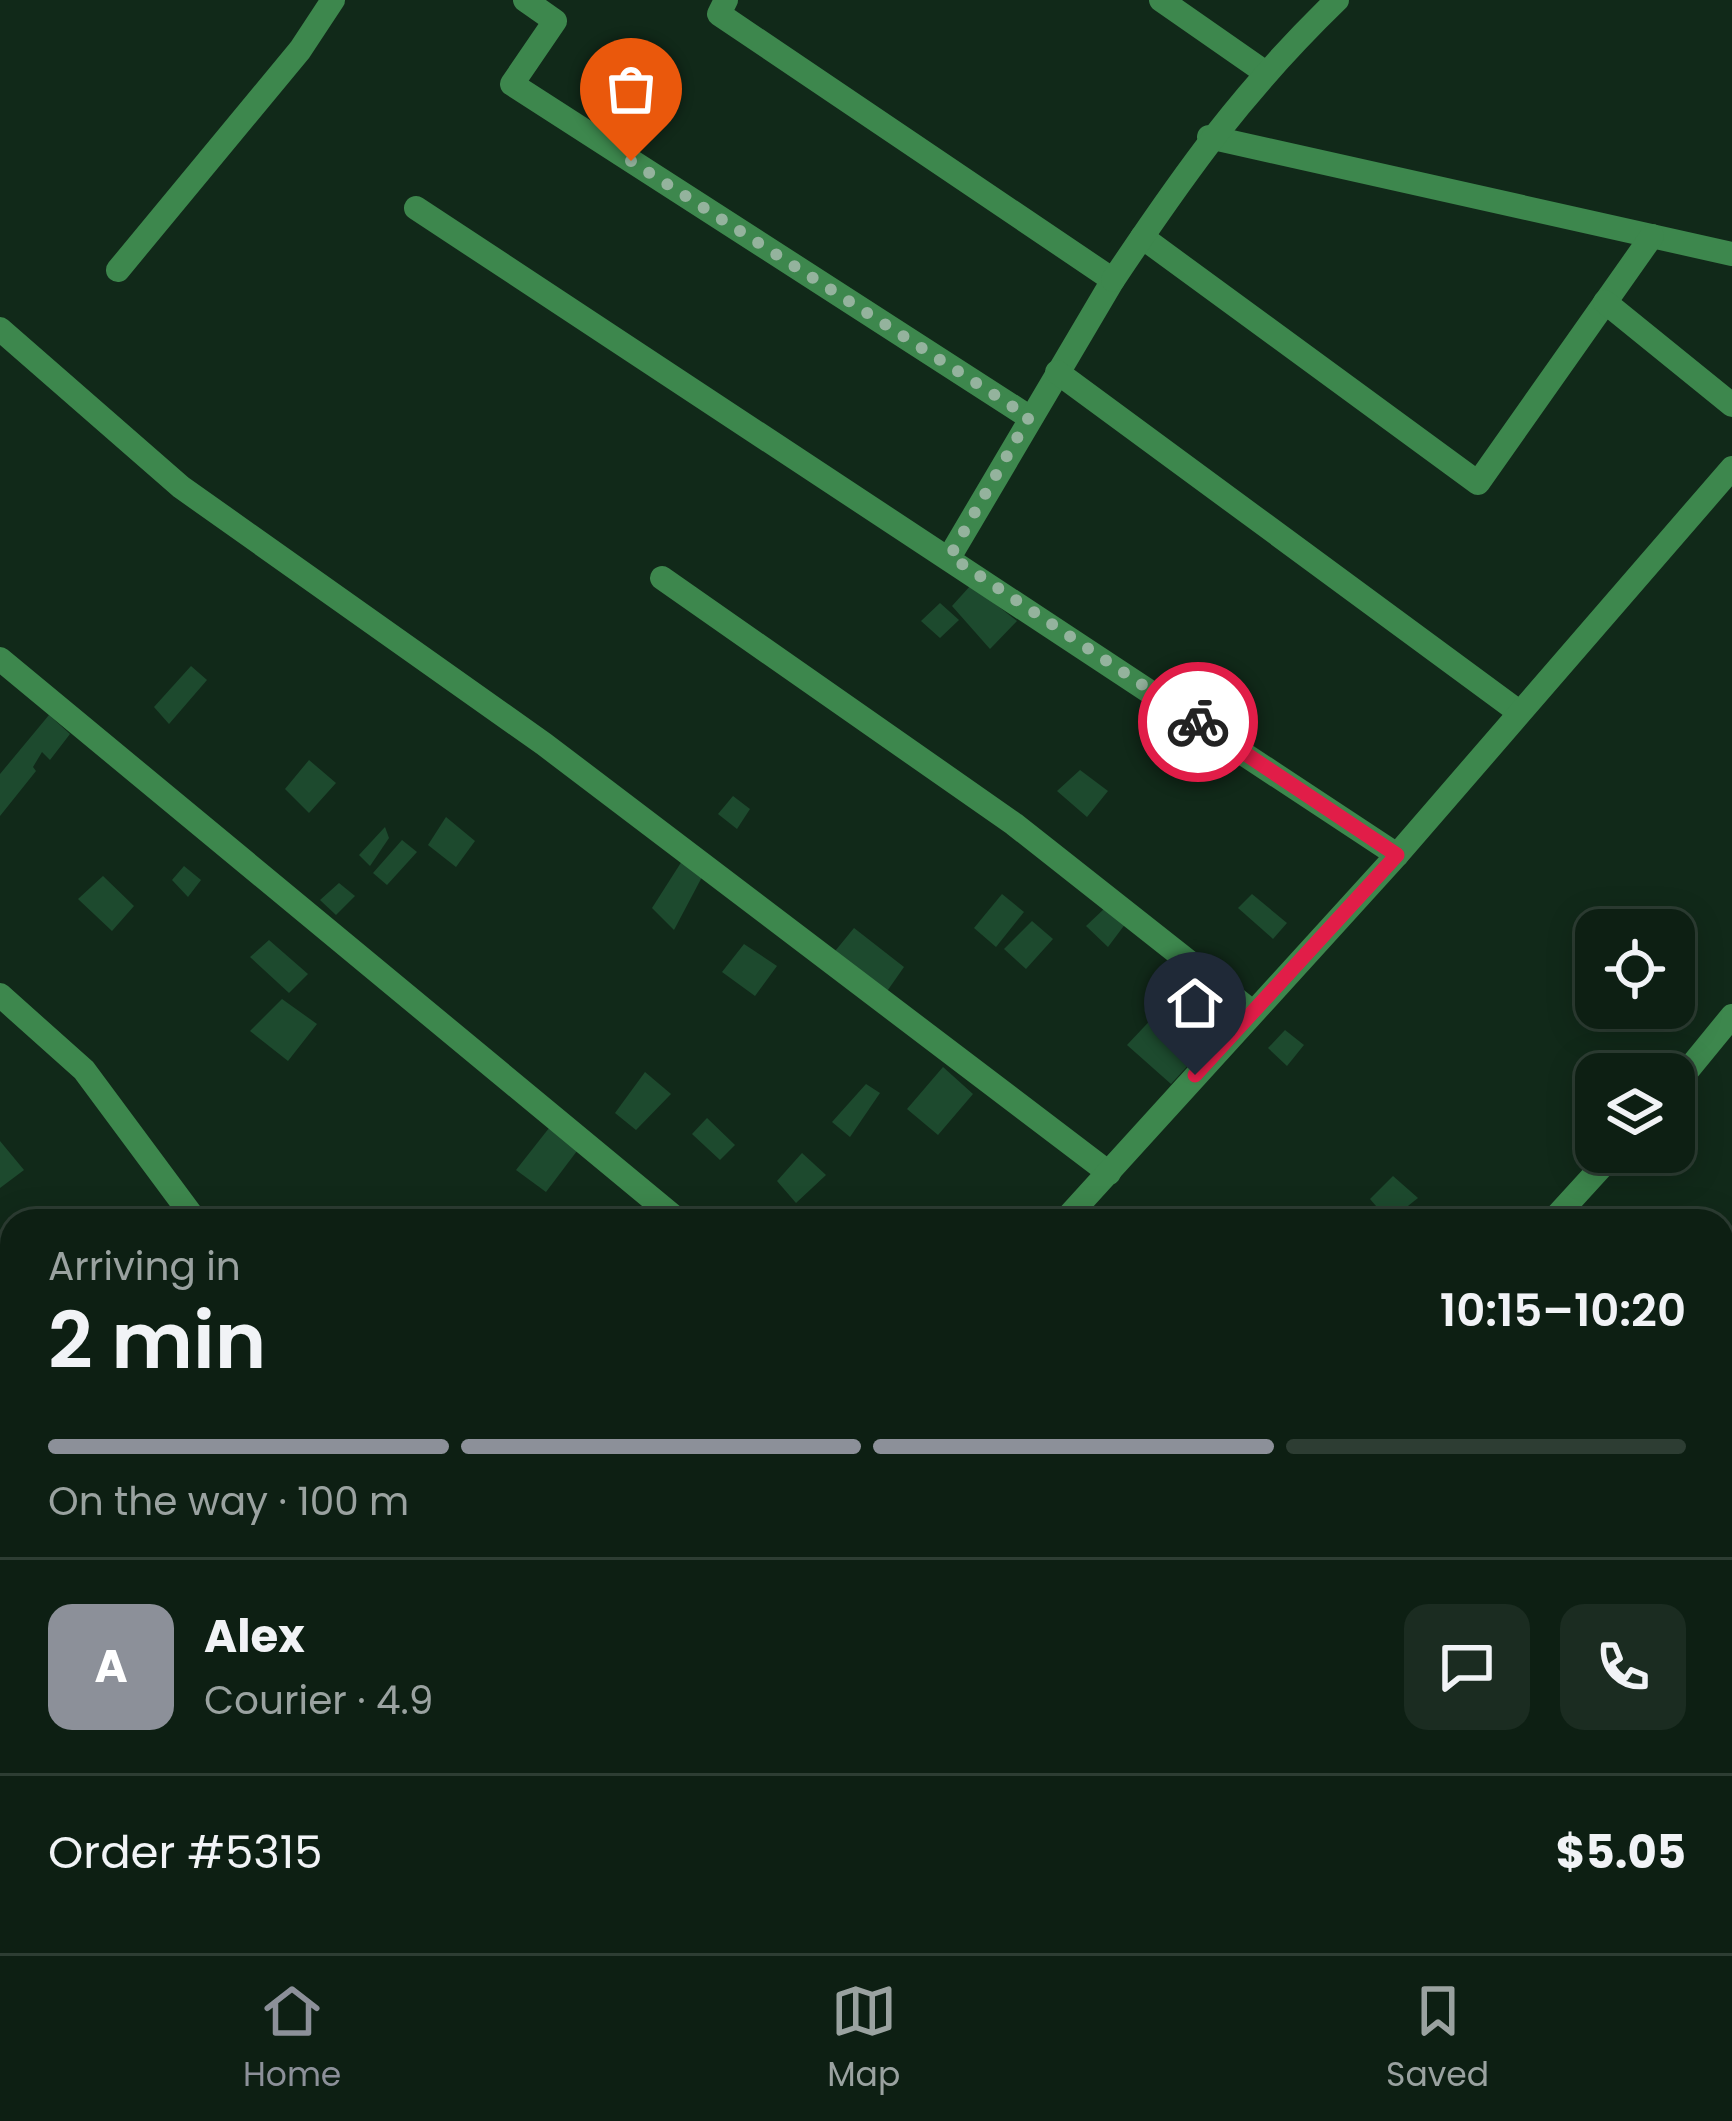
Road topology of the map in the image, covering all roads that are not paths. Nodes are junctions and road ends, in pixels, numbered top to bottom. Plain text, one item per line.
1 (333, 0) edge
2 (525, 0) edge
3 (726, 0) edge
4 (1161, 0) edge
5 (1336, 0) edge
6 (1264, 70) junction
7 (1209, 137) junction
8 (416, 208) dead end
9 (1652, 236) junction
10 (1142, 237) junction
11 (1732, 254) edge
12 (118, 270) dead end
13 (1113, 280) junction
14 (1605, 302) junction
15 (0, 329) edge
16 (1057, 372) junction
17 (1732, 405) edge
18 (1029, 417) junction
19 (1732, 468) edge
20 (950, 556) junction
21 (662, 578) dead end
22 (0, 659) edge
23 (1519, 712) junction
24 (1397, 855) junction
25 (0, 994) edge
26 (1251, 1011) junction
27 (1732, 1016) edge
28 (1695, 1061) edge
29 (1109, 1173) junction
30 (1596, 1173) edge
31 (187, 1209) edge
32 (665, 1209) edge
33 (1075, 1209) edge
34 (1563, 1209) edge

1 - 12 street
2 - 18 street
3 - 13 street
4 - 6 street
5 - 6 street
6 - 7 street
7 - 9 street
7 - 10 street
8 - 20 street
9 - 11 street
9 - 14 street
10 - 13 street
10 - 14 street
13 - 16 street
14 - 17 street
15 - 29 street
16 - 18 street
16 - 23 street
18 - 20 street
19 - 23 street
20 - 24 street
21 - 26 street
22 - 32 street
23 - 24 street
24 - 26 street
25 - 31 street
26 - 29 street
27 - 28 street
29 - 33 street
30 - 34 street

